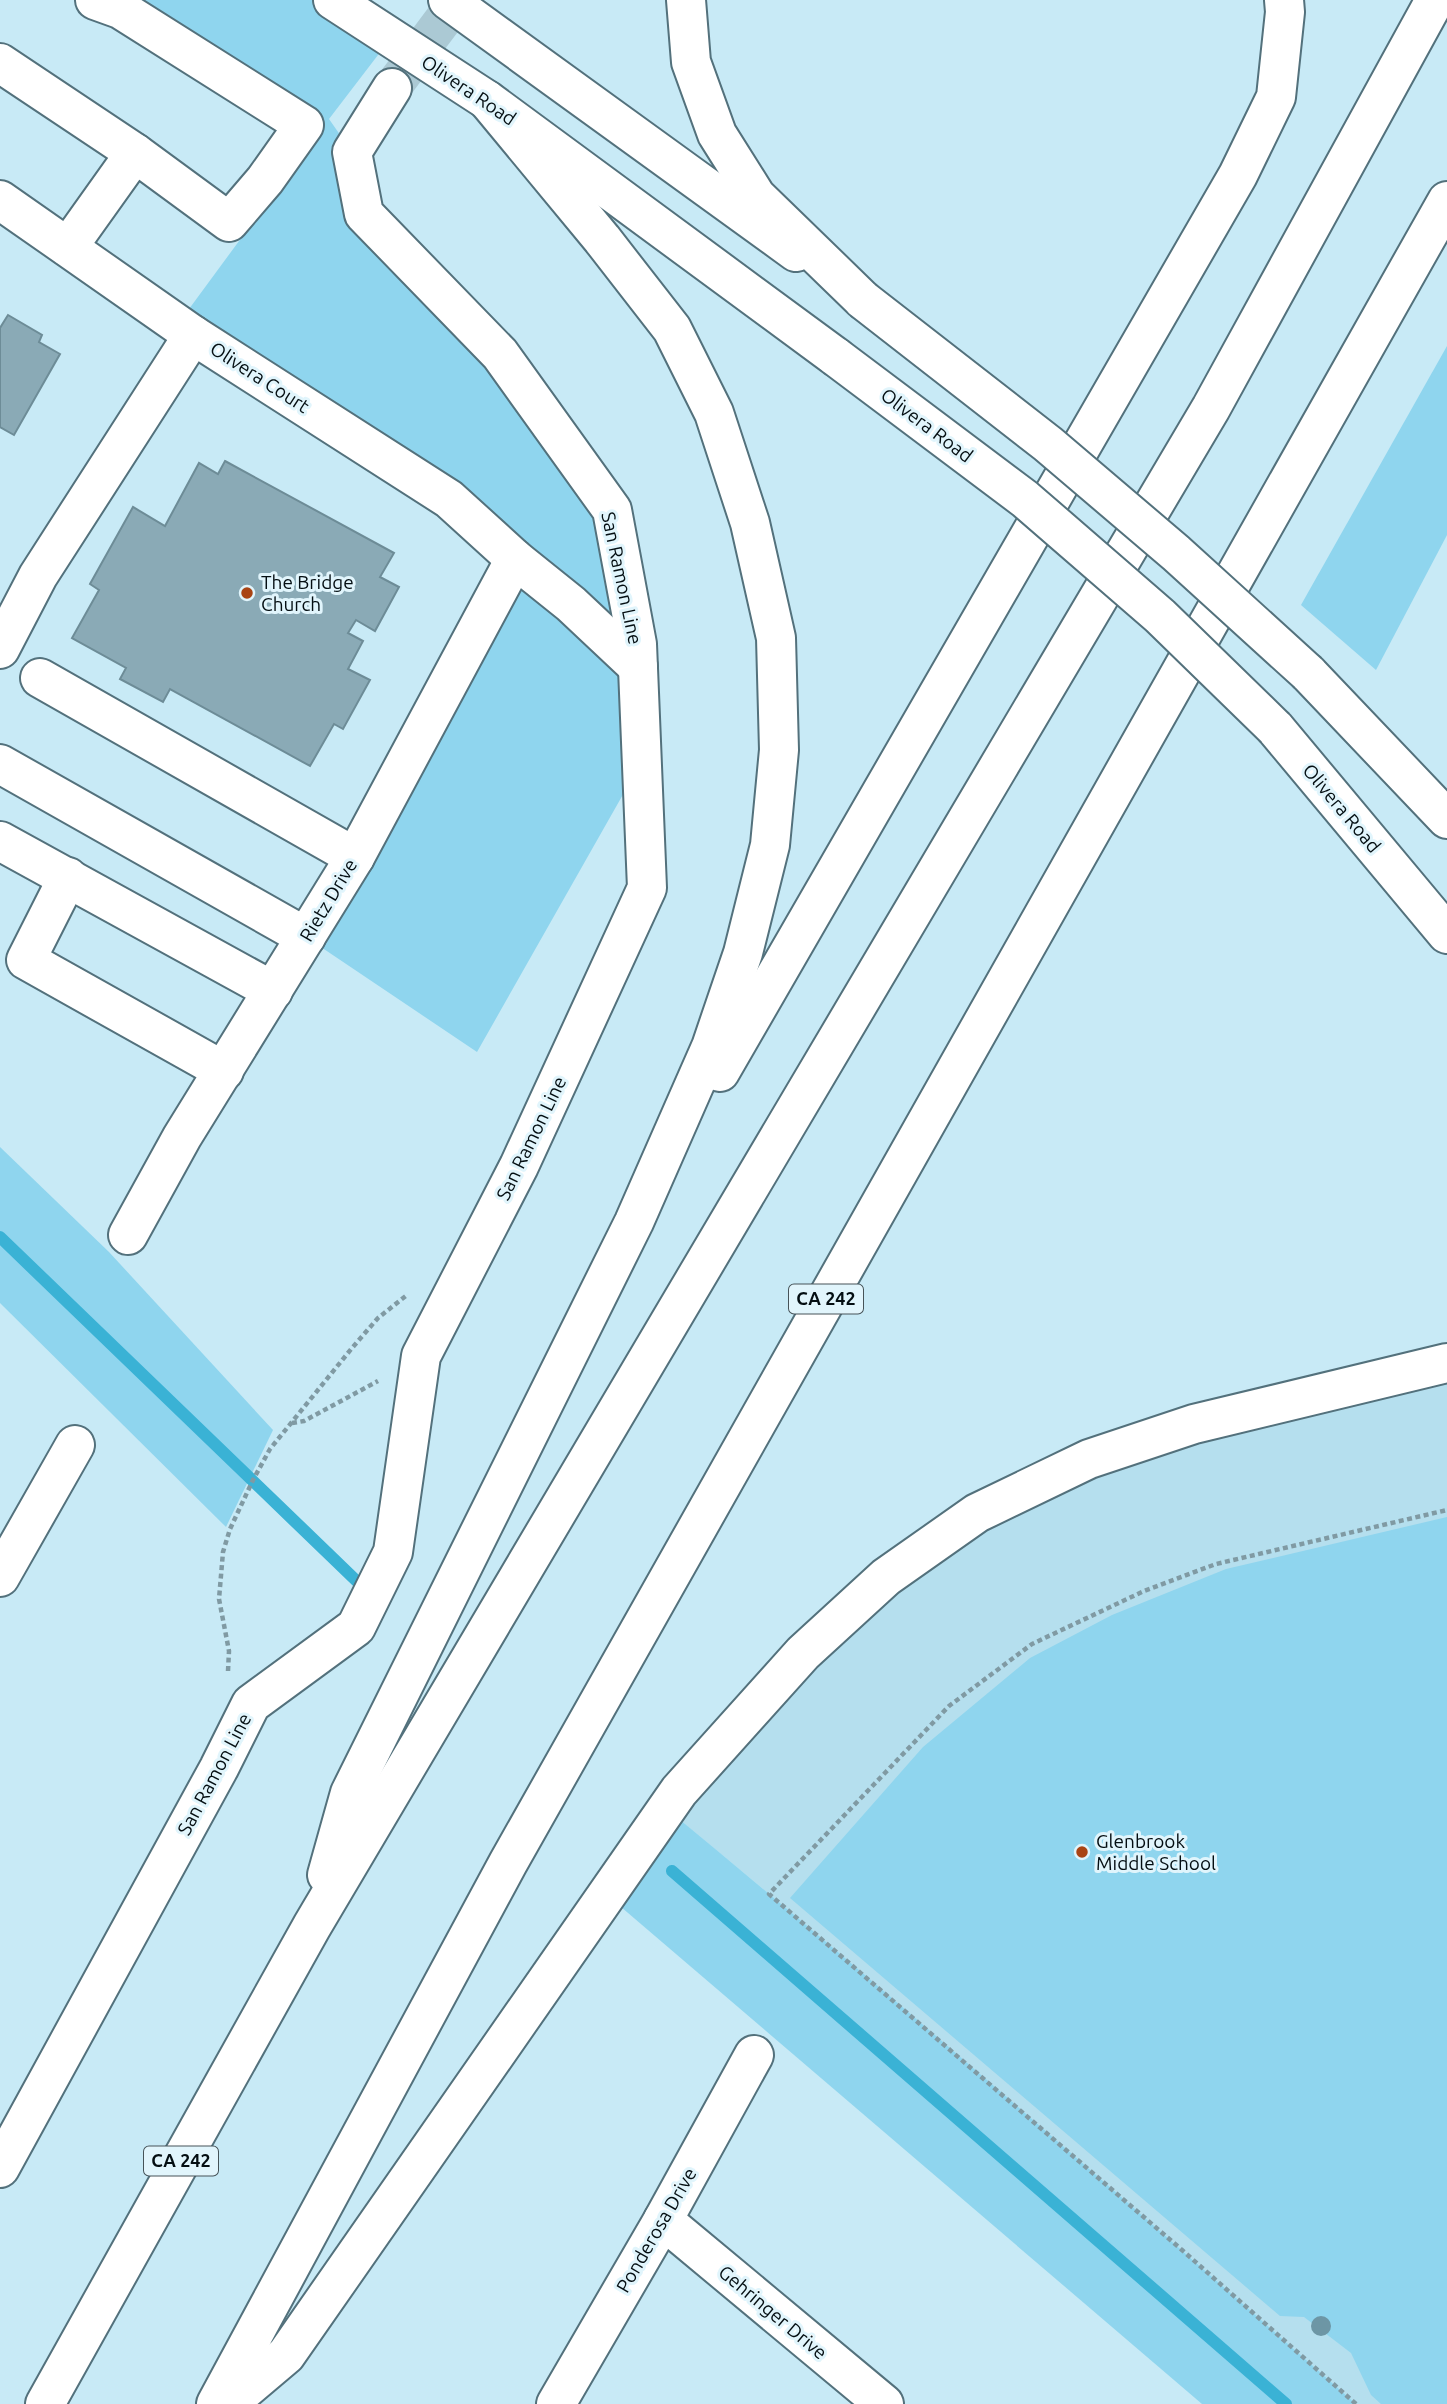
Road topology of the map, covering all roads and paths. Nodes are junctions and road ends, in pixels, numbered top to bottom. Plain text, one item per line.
1 (95, 0) edge
2 (333, 0) edge
3 (448, 0) edge
4 (686, 0) edge
5 (1284, 0) edge
6 (1435, 0) edge
7 (0, 63) edge
8 (392, 88) tunnel mouth
9 (487, 100) junction
10 (135, 153) junction
11 (1447, 201) edge
12 (2, 206) edge
13 (68, 247) junction
14 (863, 300) junction
15 (193, 335) junction
16 (515, 559) junction
17 (0, 649) edge
18 (638, 667) junction
19 (40, 678) dead end
20 (0, 764) edge
21 (1447, 819) edge
22 (0, 841) edge
23 (355, 857) junction
24 (68, 877) junction
25 (1447, 934) edge
26 (306, 937) junction
27 (273, 991) junction
28 (224, 1072) junction
29 (634, 1222) junction
30 (128, 1235) dead end
31 (467, 1267) junction
32 (421, 1356) junction
33 (1447, 1363) edge
34 (292, 1423) junction
35 (75, 1445) dead end
36 (1447, 1510) edge
37 (11, 1526) edge
38 (0, 1577) edge
39 (228, 1678) dead end
40 (312, 1926) junction
41 (754, 2055) dead end
42 (0, 2168) edge
43 (663, 2220) junction
44 (45, 2404) edge
45 (216, 2404) edge
46 (228, 2404) edge
47 (556, 2404) edge
48 (884, 2404) edge
49 (1356, 2404) edge

1 - 10 main road
2 - 9 main road, Olivera Road
3 - 14 main road
4 - 14 main road
5 - 29 main road
6 - 40 main road, CA 242
7 - 10 main road
8 - 18 main road, San Ramon Line
9 - 25 main road, Olivera Road, bridge
9 - 29 main road
10 - 13 main road
11 - 45 main road, CA 242
12 - 13 main road, Olivera Court
13 - 15 main road, Olivera Court
14 - 21 main road, bridge
15 - 16 main road, Olivera Court
15 - 17 main road
16 - 18 main road, Olivera Court
16 - 23 main road, Rietz Drive
18 - 31 main road, San Ramon Line
19 - 23 main road
20 - 26 main road
22 - 24 main road
23 - 26 main road, Rietz Drive
24 - 27 main road
24 - 28 main road
26 - 27 main road, Rietz Drive
27 - 28 main road, Rietz Drive
28 - 30 main road, Rietz Drive
29 - 40 main road
31 - 32 main road, San Ramon Line
31 - 34 path
32 - 34 path
32 - 42 main road, San Ramon Line
33 - 46 main road
34 - 39 path
35 - 37 main road
36 - 49 path
37 - 38 main road
40 - 44 main road, CA 242
41 - 43 main road, Ponderosa Drive
43 - 47 main road, Ponderosa Drive
43 - 48 main road, Gehringer Drive

